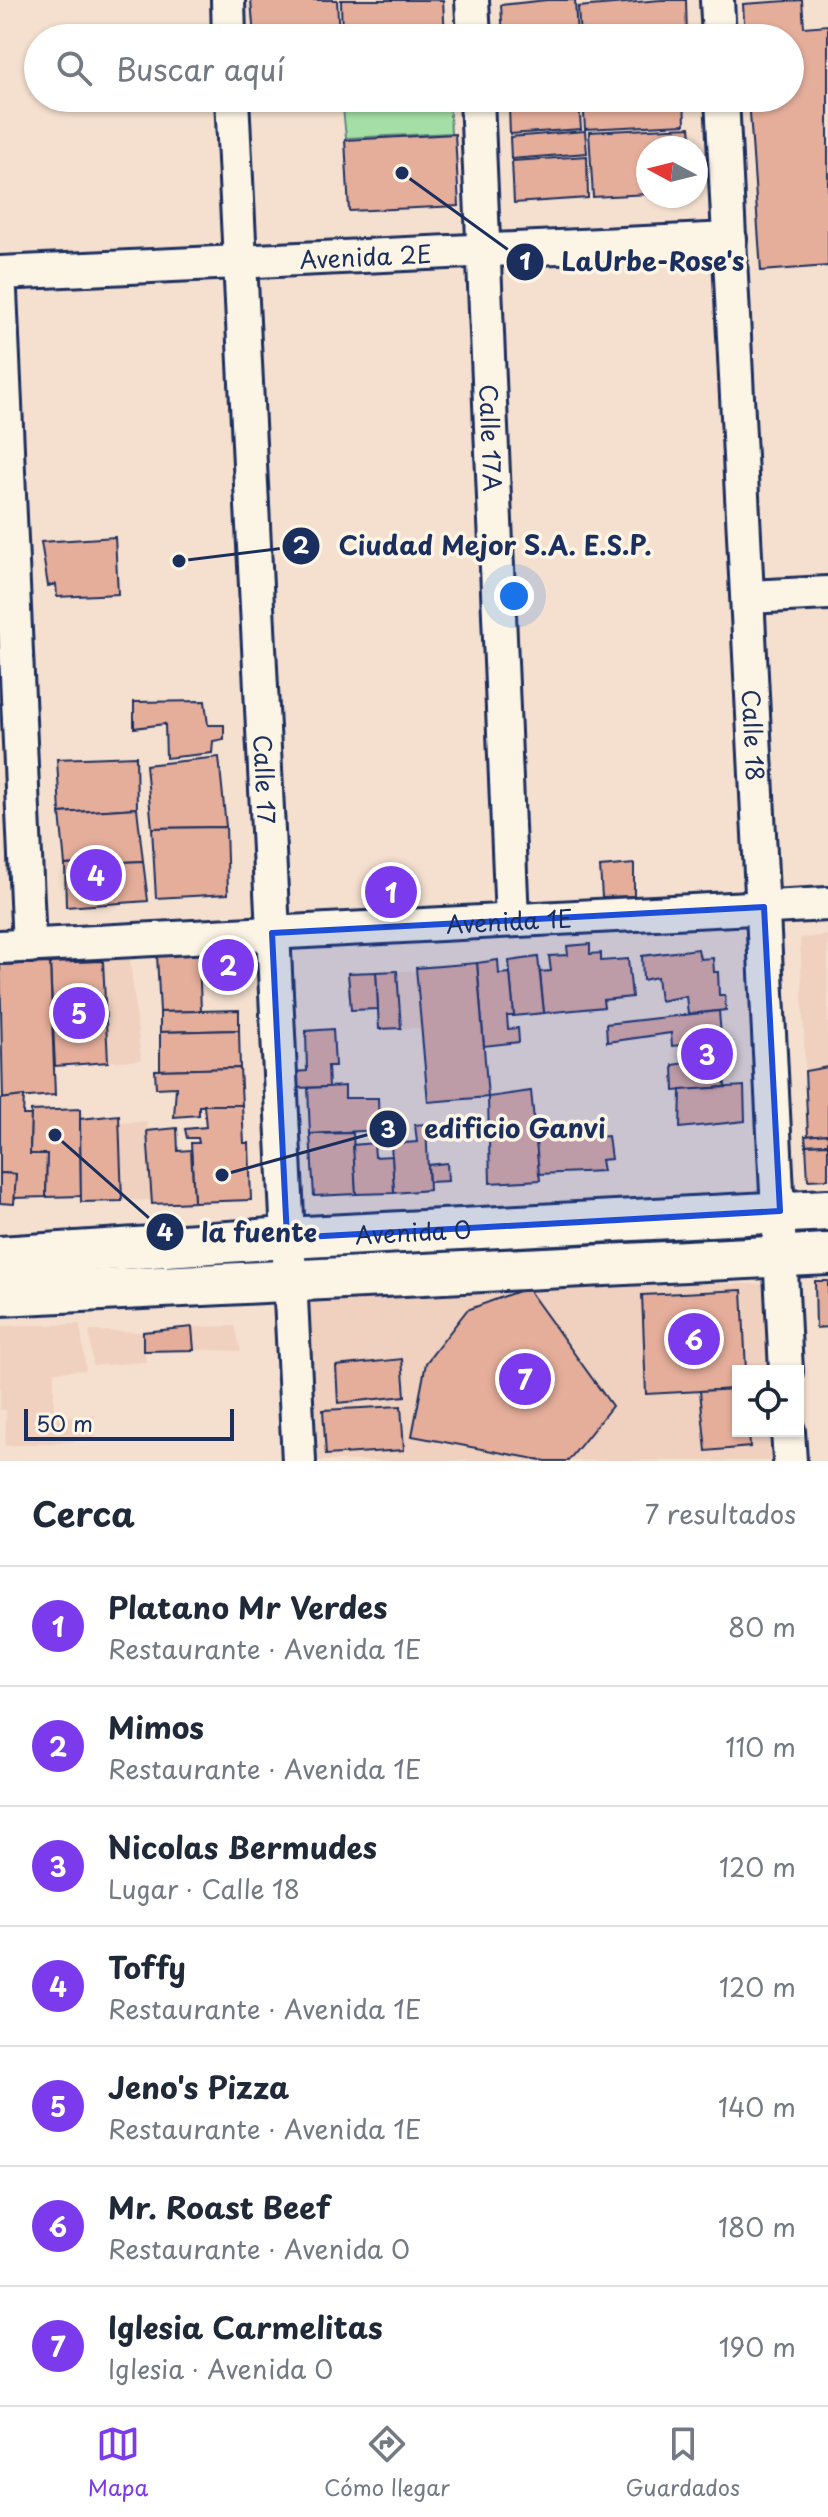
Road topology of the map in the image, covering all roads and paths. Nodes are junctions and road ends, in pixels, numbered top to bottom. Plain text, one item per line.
1 (228, 0) edge
2 (472, 0) edge
3 (717, 0) edge
4 (229, 24) edge
5 (473, 24) edge
6 (718, 24) edge
7 (233, 112) edge
8 (478, 112) edge
9 (723, 112) edge
10 (730, 239) junction
11 (485, 250) junction
12 (240, 262) junction
13 (0, 273) edge
14 (0, 291) edge
15 (828, 593) edge
16 (748, 597) junction
17 (828, 904) edge
18 (764, 907) junction
19 (512, 920) junction
20 (272, 933) junction
21 (15, 946) edge
22 (828, 1210) edge
23 (780, 1211) junction
24 (287, 1238) junction
25 (828, 1254) edge
26 (781, 1256) junction
27 (0, 1257) edge
28 (289, 1279) junction
29 (0, 1295) edge
30 (786, 1365) edge
31 (788, 1437) edge
32 (299, 1461) edge
33 (790, 1461) edge

1 - 4 street
2 - 5 street
3 - 6 street
7 - 12 street, Calle 17
8 - 11 street, Calle 17A
9 - 10 street, Calle 18
10 - 11 street, Avenida 2E
10 - 16 street, Calle 18
11 - 12 street, Avenida 2E
11 - 19 street, Calle 17A
12 - 13 street, Avenida 2E
12 - 20 street, Calle 17
14 - 21 street
15 - 16 street
16 - 18 street, Calle 18
17 - 18 street, Avenida 1E
18 - 19 street, Avenida 1E
18 - 23 street, Calle 18
19 - 20 street, Avenida 1E
20 - 21 street, Avenida 1E
20 - 24 street, Calle 17
22 - 23 street, Avenida 0
23 - 24 street, Avenida 0
23 - 26 street, Calle 18
24 - 27 street, Avenida 0
24 - 28 street, Calle 17
25 - 26 street, Avenida 0
26 - 28 street, Avenida 0
26 - 30 street, Calle 18
28 - 29 street, Avenida 0
28 - 32 street, Calle 17
31 - 33 street

